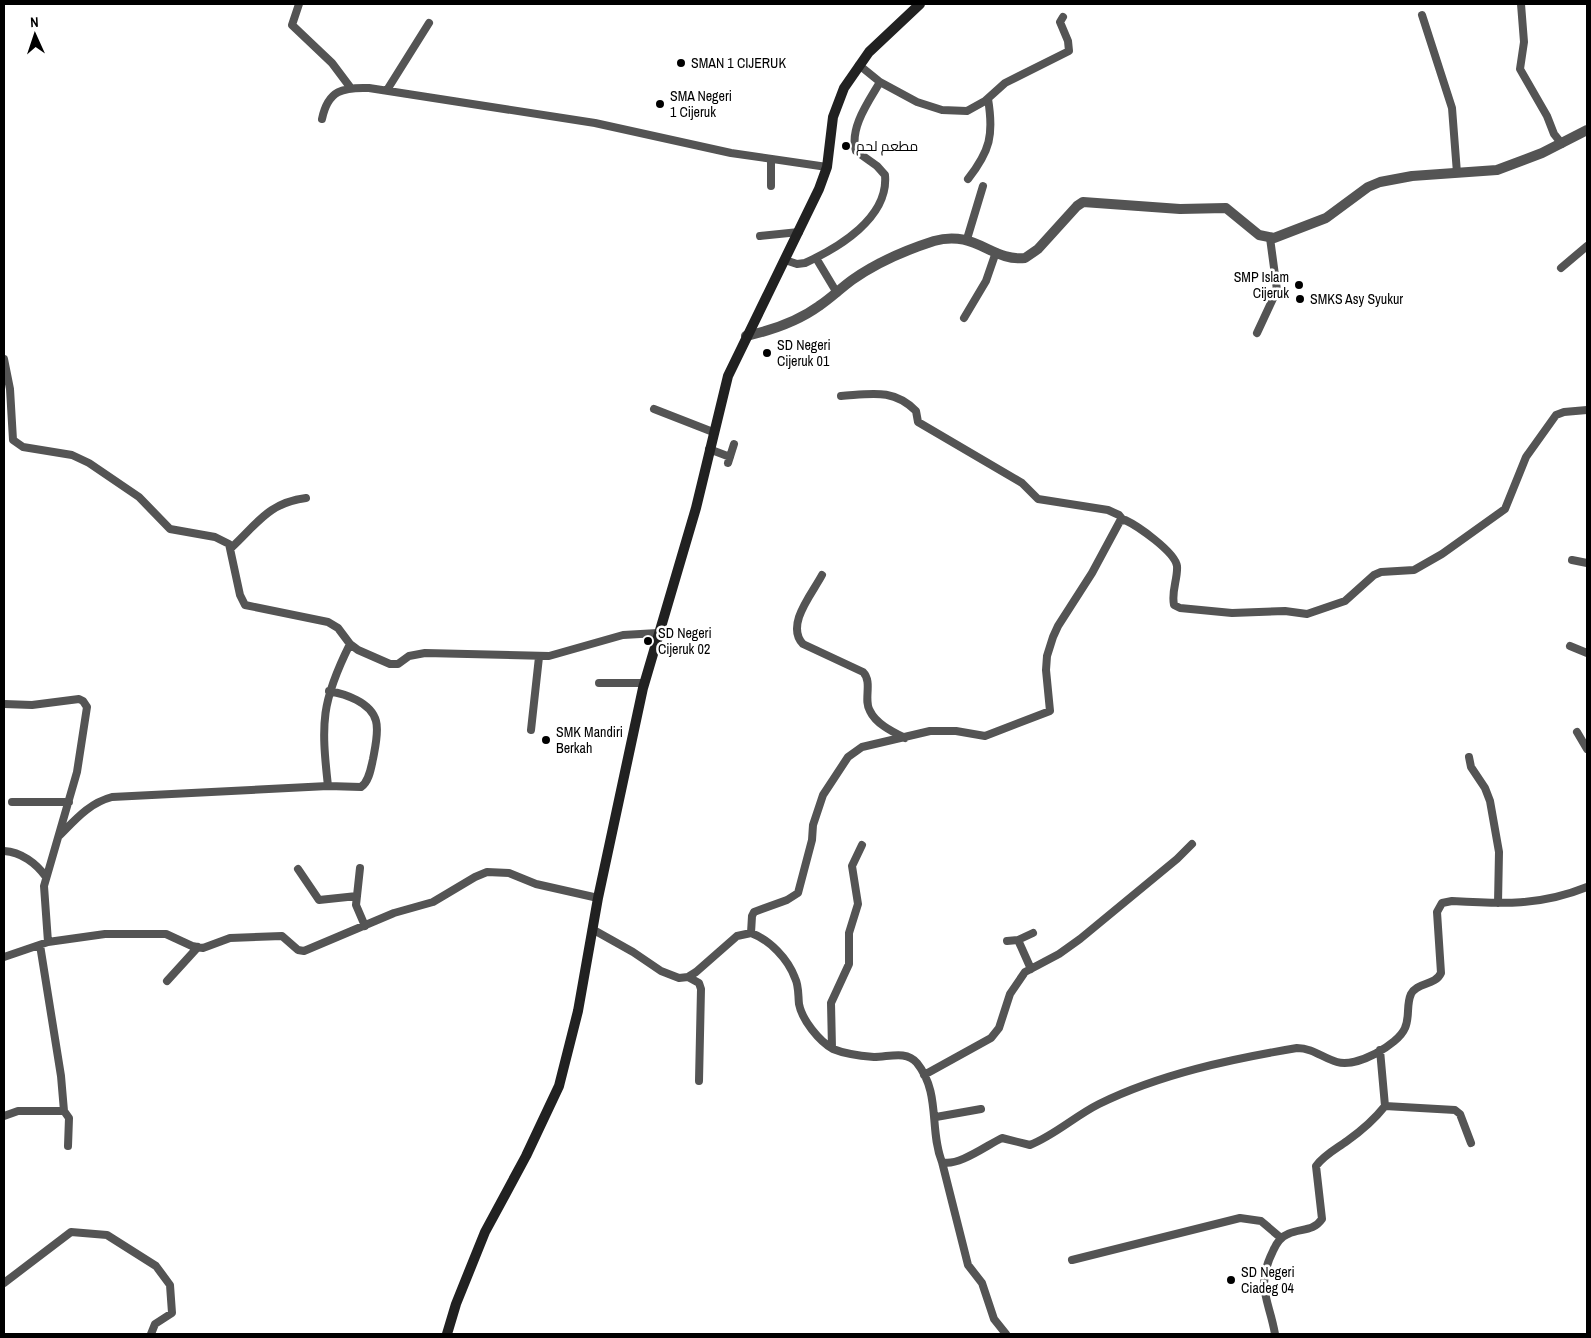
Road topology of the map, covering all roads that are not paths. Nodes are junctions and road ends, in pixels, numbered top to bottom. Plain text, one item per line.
1 (300, 4) edge
2 (920, 4) edge
3 (1522, 4) edge
4 (1422, 15) dead end
5 (1063, 17) dead end
6 (429, 23) dead end
7 (858, 66) junction
8 (880, 82) junction
9 (350, 87) junction
10 (387, 90) junction
11 (988, 99) junction
12 (322, 119) dead end
13 (1587, 130) edge
14 (1562, 144) junction
15 (771, 159) junction
16 (827, 167) junction
17 (1457, 173) junction
18 (968, 179) dead end
19 (771, 186) dead end
20 (982, 186) dead end
21 (798, 232) junction
22 (760, 236) dead end
23 (1270, 238) junction
24 (967, 239) junction
25 (1587, 246) edge
26 (1000, 253) junction
27 (816, 258) junction
28 (785, 260) junction
29 (1561, 268) dead end
30 (836, 292) junction
31 (964, 318) dead end
32 (1257, 333) dead end
33 (746, 336) junction
34 (4, 360) edge
35 (841, 396) dead end
36 (654, 409) dead end
37 (1587, 410) edge
38 (713, 432) junction
39 (734, 444) dead end
40 (709, 449) junction
41 (306, 498) dead end
42 (1123, 520) junction
43 (231, 548) junction
44 (1572, 560) dead end
45 (1587, 563) edge
46 (822, 576) dead end
47 (658, 633) junction
48 (350, 644) junction
49 (1570, 646) dead end
50 (1587, 653) edge
51 (539, 657) junction
52 (599, 683) dead end
53 (645, 683) junction
54 (329, 691) junction
55 (4, 704) edge
56 (530, 730) dead end
57 (1577, 732) dead end
58 (905, 738) junction
59 (1587, 749) edge
60 (1469, 757) dead end
61 (328, 786) junction
62 (12, 802) dead end
63 (69, 802) junction
64 (58, 837) junction
65 (1192, 844) dead end
66 (862, 845) dead end
67 (4, 852) edge
68 (360, 868) dead end
69 (298, 869) dead end
70 (46, 877) junction
71 (1587, 887) edge
72 (357, 896) junction
73 (598, 898) junction
74 (1498, 904) junction
75 (362, 921) junction
76 (592, 929) junction
77 (751, 933) junction
78 (1033, 933) dead end
79 (1018, 940) junction
80 (1007, 941) dead end
81 (48, 942) junction
82 (40, 944) junction
83 (198, 947) junction
84 (4, 957) edge
85 (1031, 969) junction
86 (688, 977) junction
87 (167, 981) dead end
88 (832, 1048) junction
89 (1380, 1050) junction
90 (924, 1075) junction
91 (699, 1081) dead end
92 (1384, 1106) junction
93 (980, 1109) dead end
94 (64, 1111) junction
95 (4, 1116) edge
96 (936, 1117) junction
97 (1471, 1143) dead end
98 (68, 1146) dead end
99 (942, 1162) junction
100 (1280, 1238) junction
101 (1072, 1260) dead end
102 (4, 1283) edge
103 (151, 1334) edge
104 (447, 1334) edge
105 (1006, 1334) edge
106 (1274, 1334) edge

1 - 9 street
2 - 7 main road
3 - 14 street
4 - 17 street
5 - 11 street
6 - 10 street
7 - 8 street
7 - 16 main road
8 - 11 street
8 - 27 street
9 - 10 street
9 - 12 street
10 - 15 street
11 - 18 street
13 - 14 street
14 - 17 street
15 - 16 street
15 - 19 street
16 - 21 main road
17 - 23 street
20 - 24 street
21 - 22 street
21 - 28 main road
23 - 26 street
23 - 32 street
24 - 26 street
24 - 30 street
25 - 29 street
26 - 31 street
27 - 28 street
27 - 30 street
28 - 33 main road
30 - 33 street
33 - 38 main road
34 - 43 street
35 - 42 street
36 - 38 street
37 - 42 street
38 - 40 main road
39 - 40 street
40 - 47 main road
41 - 43 street
42 - 58 street
43 - 48 street
44 - 45 street
46 - 58 street
47 - 51 street
47 - 53 main road
48 - 51 street
48 - 54 street
49 - 50 street
51 - 56 street
52 - 53 street
53 - 73 main road
54 - 61 street
54 - 61 street
55 - 63 street
57 - 59 street
58 - 77 street
60 - 74 street
61 - 64 street
62 - 63 street
63 - 64 street
64 - 70 street
65 - 85 street
66 - 88 street
67 - 70 street
68 - 72 street
69 - 72 street
70 - 81 street
71 - 74 street
72 - 75 street
73 - 75 street
73 - 76 main road
74 - 89 street
75 - 83 street
76 - 86 street
76 - 104 main road
77 - 86 street
77 - 88 street
78 - 79 street
79 - 80 street
79 - 85 street
81 - 82 street
81 - 83 street
82 - 84 street
82 - 94 street
83 - 87 street
85 - 90 street
86 - 91 street
88 - 90 street
89 - 92 street
89 - 99 street
90 - 96 street
92 - 97 street
92 - 100 street
93 - 96 street
94 - 95 street
94 - 98 street
96 - 99 street
99 - 105 street
100 - 101 street
100 - 106 street
102 - 103 street

